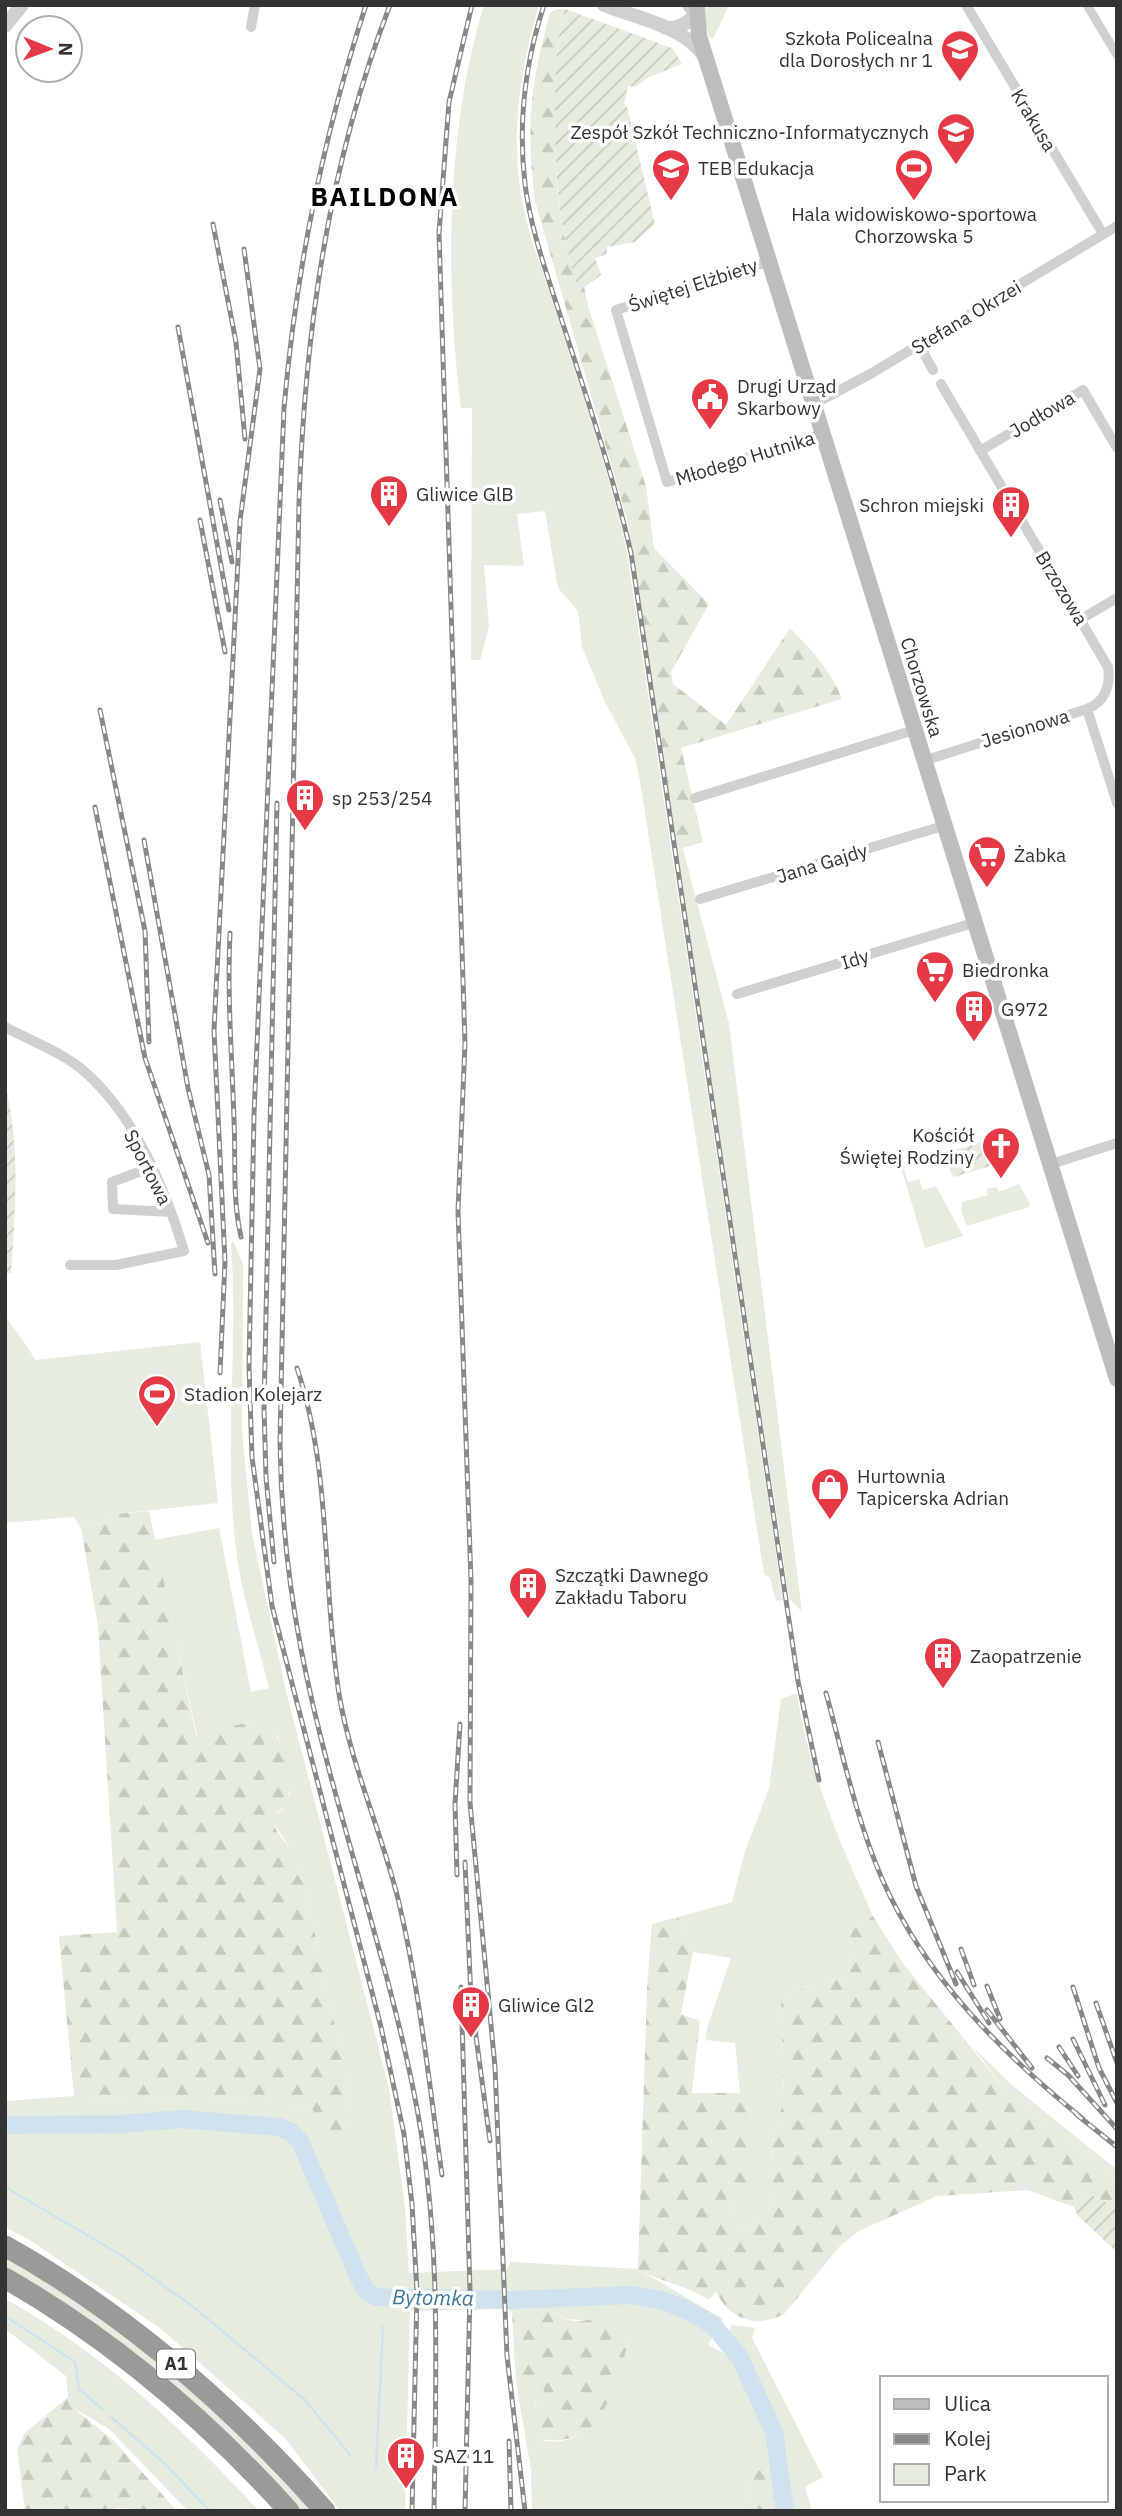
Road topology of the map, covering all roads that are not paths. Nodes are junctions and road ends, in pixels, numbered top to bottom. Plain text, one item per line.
1 (22, 5) edge
2 (255, 5) edge
3 (604, 5) edge
4 (966, 5) edge
5 (1087, 5) edge
6 (694, 8) edge
7 (5, 26) edge
8 (251, 27) dead end
9 (666, 28) junction
10 (1117, 55) edge
11 (706, 59) junction
12 (1116, 227) edge
13 (1103, 234) junction
14 (769, 261) junction
15 (919, 345) junction
16 (933, 370) dead end
17 (941, 384) dead end
18 (814, 404) junction
19 (823, 434) junction
20 (1117, 448) edge
21 (980, 451) junction
22 (667, 482) joint
23 (1117, 598) edge
24 (1081, 619) junction
25 (1087, 709) junction
26 (914, 730) junction
27 (923, 761) junction
28 (695, 798) dead end
29 (1116, 800) edge
30 (943, 827) junction
31 (700, 899) dead end
32 (973, 923) junction
33 (737, 994) dead end
34 (5, 1027) edge
35 (1117, 1143) edge
36 (1051, 1164) junction
37 (152, 1167) junction
38 (171, 1212) junction
39 (70, 1265) dead end
40 (1116, 1375) edge
41 (5, 2246) edge
42 (5, 2278) edge
43 (289, 2511) edge
44 (324, 2511) edge

1 - 7 street
2 - 8 street
3 - 9 street
4 - 13 street, Krakusa
5 - 10 street
6 - 9 street
6 - 11 main road, Chorzowska
9 - 11 street
11 - 14 main road, Chorzowska
12 - 13 street, Stefana Okrzei
13 - 15 street, Stefana Okrzei
14 - 18 main road, Chorzowska
14 - 22 street, Świętej Elżbiety
15 - 16 street
15 - 18 street, Stefana Okrzei
17 - 21 street, Brzozowa
18 - 19 main road, Chorzowska
19 - 22 street, Młodego Hutnika
19 - 26 main road, Chorzowska
20 - 21 street, Jodłowa
21 - 24 street, Brzozowa
23 - 24 street
24 - 25 street, Brzozowa
25 - 27 street, Jesionowa
25 - 29 street
26 - 27 main road, Chorzowska
26 - 28 street
27 - 30 main road, Chorzowska
30 - 31 street, Jana Gajdy
30 - 32 main road, Chorzowska
32 - 33 street, Idy
32 - 36 main road, Chorzowska
34 - 37 street, Sportowa
35 - 36 street
36 - 40 main road, Chorzowska
37 - 38 street, Sportowa
37 - 38 street
38 - 39 street, Sportowa
41 - 44 highway, A1
42 - 43 highway, A1

